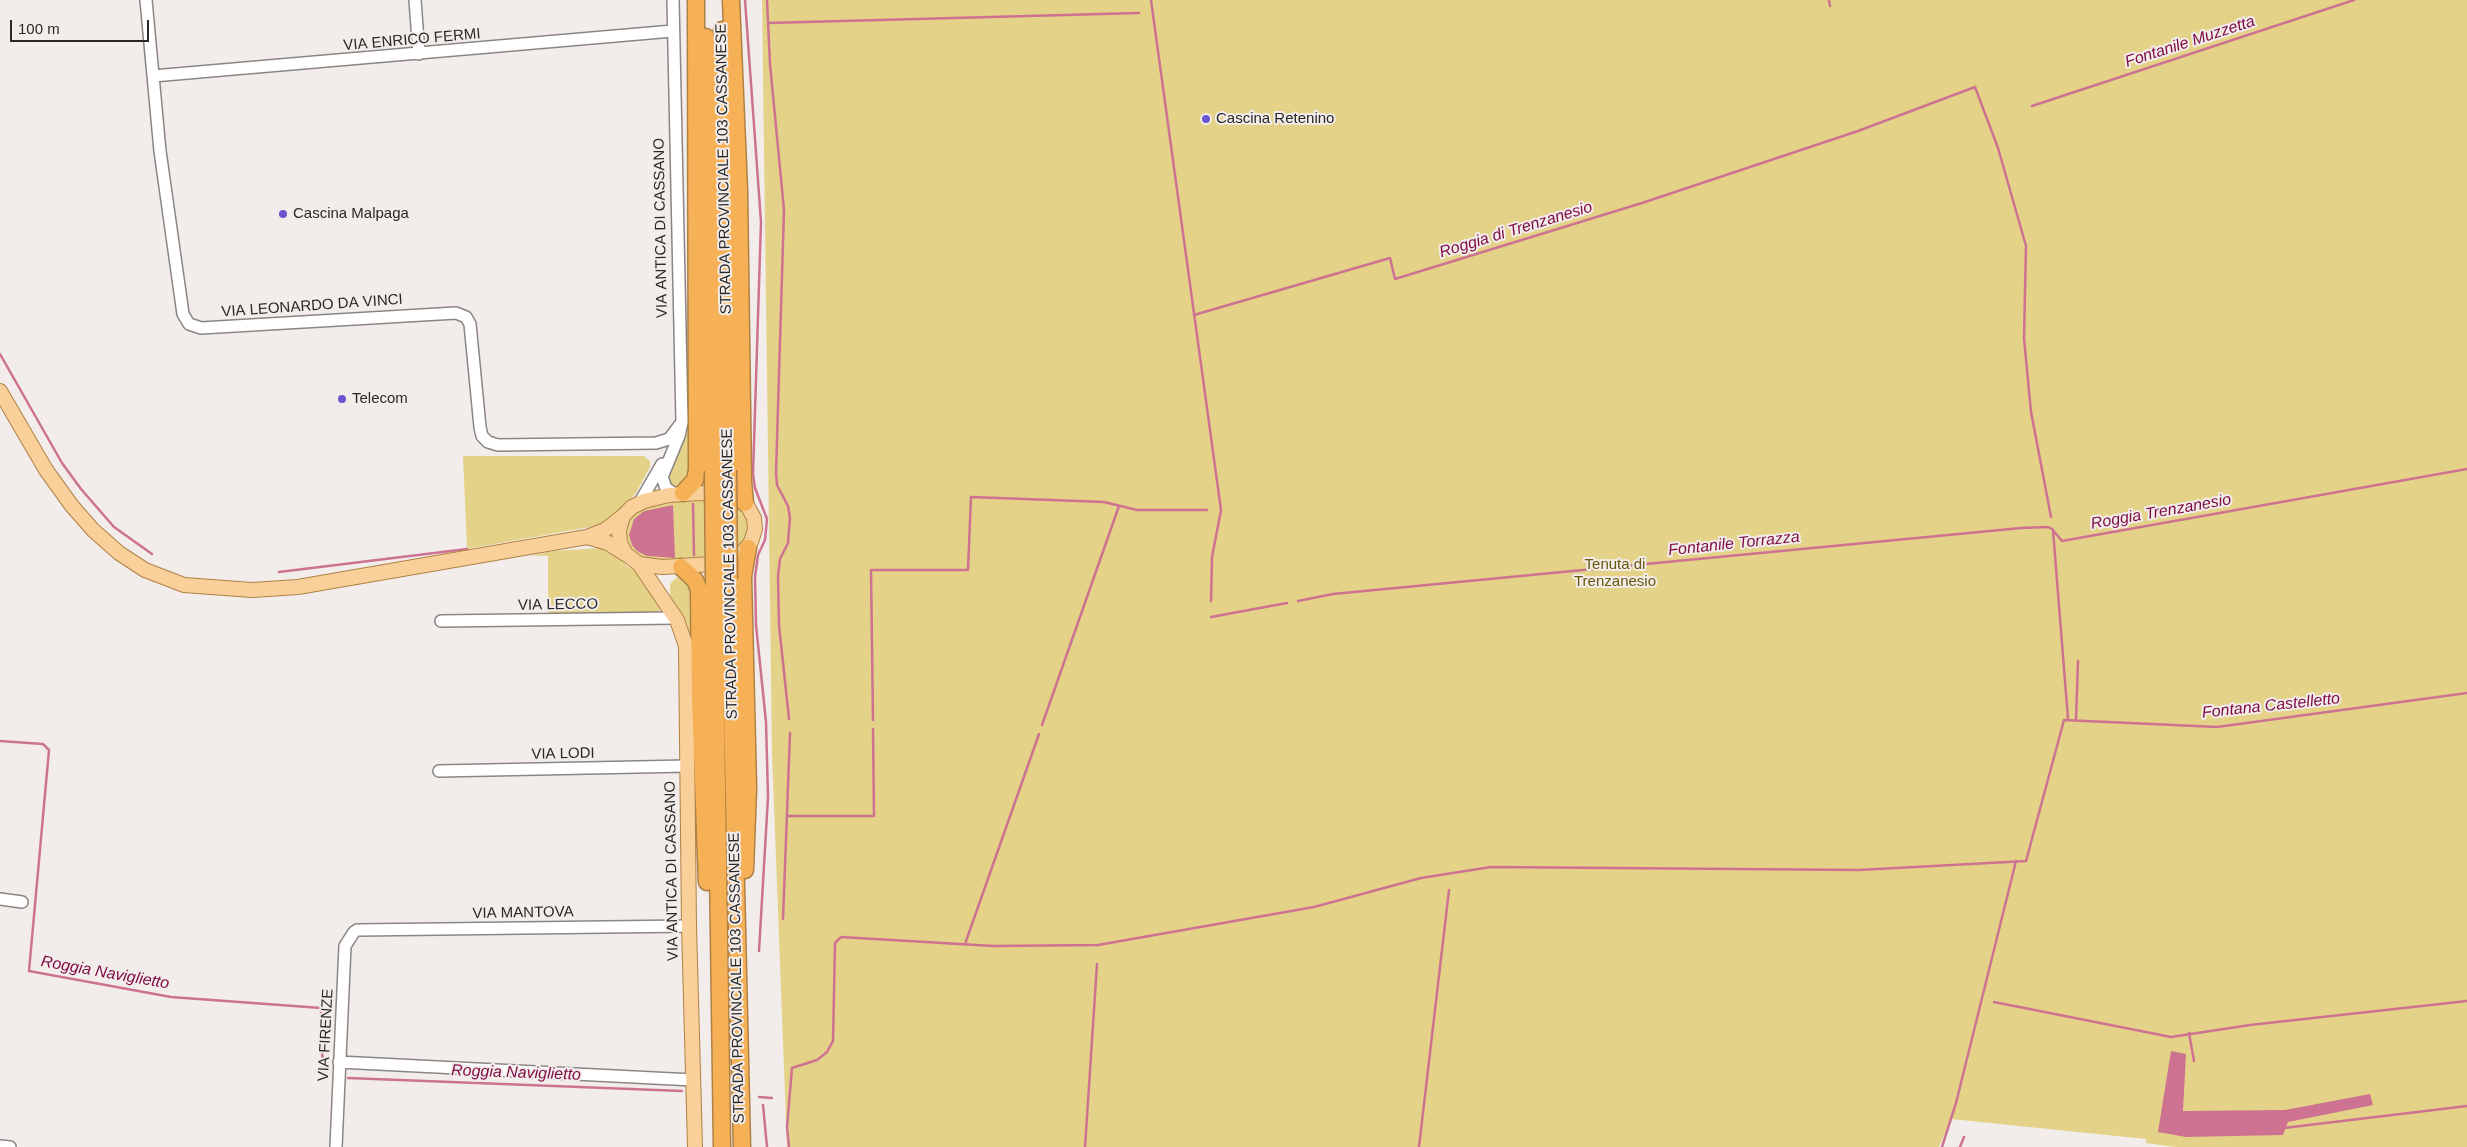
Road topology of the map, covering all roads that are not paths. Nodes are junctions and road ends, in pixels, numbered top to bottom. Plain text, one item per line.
1 (146, 0) edge
2 (415, 0) edge
3 (673, 0) edge
4 (696, 0) edge
5 (706, 0) edge
6 (721, 0) edge
7 (731, 0) edge
8 (673, 31) junction
9 (420, 54) junction
10 (153, 76) junction
11 (0, 390) edge
12 (682, 422) junction
13 (656, 443) junction
14 (670, 454) junction
15 (721, 470) junction
16 (679, 494) junction
17 (640, 502) junction
18 (745, 503) junction
19 (623, 516) junction
20 (587, 537) junction
21 (748, 548) junction
22 (627, 555) junction
23 (639, 564) junction
24 (677, 567) junction
25 (722, 580) junction
26 (664, 601) junction
27 (676, 618) junction
28 (441, 621) dead end
29 (687, 766) junction
30 (439, 771) dead end
31 (0, 899) edge
32 (22, 902) dead end
33 (689, 926) junction
34 (357, 930) joint
35 (339, 1062) junction
36 (720, 1072) junction
37 (739, 1078) junction
38 (693, 1080) junction
39 (0, 1146) edge
40 (10, 1147) edge
41 (336, 1147) edge
42 (695, 1147) edge
43 (722, 1147) edge
44 (742, 1147) edge

1 - 10 street, VIA LEONARDO DA VINCI
2 - 9 street
3 - 8 street, VIA ANTICA DI CASSANO
4 - 16 highway
5 - 15 highway, STRADA PROVINCIALE 103 CASSANESE
6 - 15 highway, STRADA PROVINCIALE 103 CASSANESE
7 - 18 highway
8 - 9 street, VIA ENRICO FERMI
8 - 12 street, VIA ANTICA DI CASSANO
9 - 10 street, VIA ENRICO FERMI
10 - 13 street, VIA LEONARDO DA VINCI
11 - 20 main road
12 - 13 street
12 - 14 street, VIA ANTICA DI CASSANO
13 - 14 street
14 - 16 street, VIA ANTICA DI CASSANO
14 - 17 street, VIA ANTICA DI CASSANO
15 - 25 highway, STRADA PROVINCIALE 103 CASSANESE, bridge
16 - 17 main road
16 - 18 main road
17 - 19 main road
18 - 21 main road
19 - 20 main road
19 - 22 main road
20 - 22 main road
21 - 24 main road
21 - 37 highway
22 - 23 main road
23 - 24 main road
23 - 26 main road, VIA ANTICA DI CASSANO
24 - 26 main road
24 - 36 highway
25 - 36 highway, STRADA PROVINCIALE 103 CASSANESE
25 - 37 highway, STRADA PROVINCIALE 103 CASSANESE
26 - 27 main road, VIA ANTICA DI CASSANO
27 - 28 street, VIA LECCO
27 - 29 main road, VIA ANTICA DI CASSANO
29 - 30 street, VIA LODI
29 - 33 main road, VIA ANTICA DI CASSANO
31 - 32 street
33 - 34 street, VIA MANTOVA
33 - 38 main road, VIA ANTICA DI CASSANO
34 - 35 street, VIA FIRENZE
35 - 38 street
35 - 41 street, VIA FIRENZE
36 - 43 highway, STRADA PROVINCIALE 103 CASSANESE
37 - 44 highway, STRADA PROVINCIALE 103 CASSANESE
38 - 42 main road, VIA ANTICA DI CASSANO
39 - 40 street

